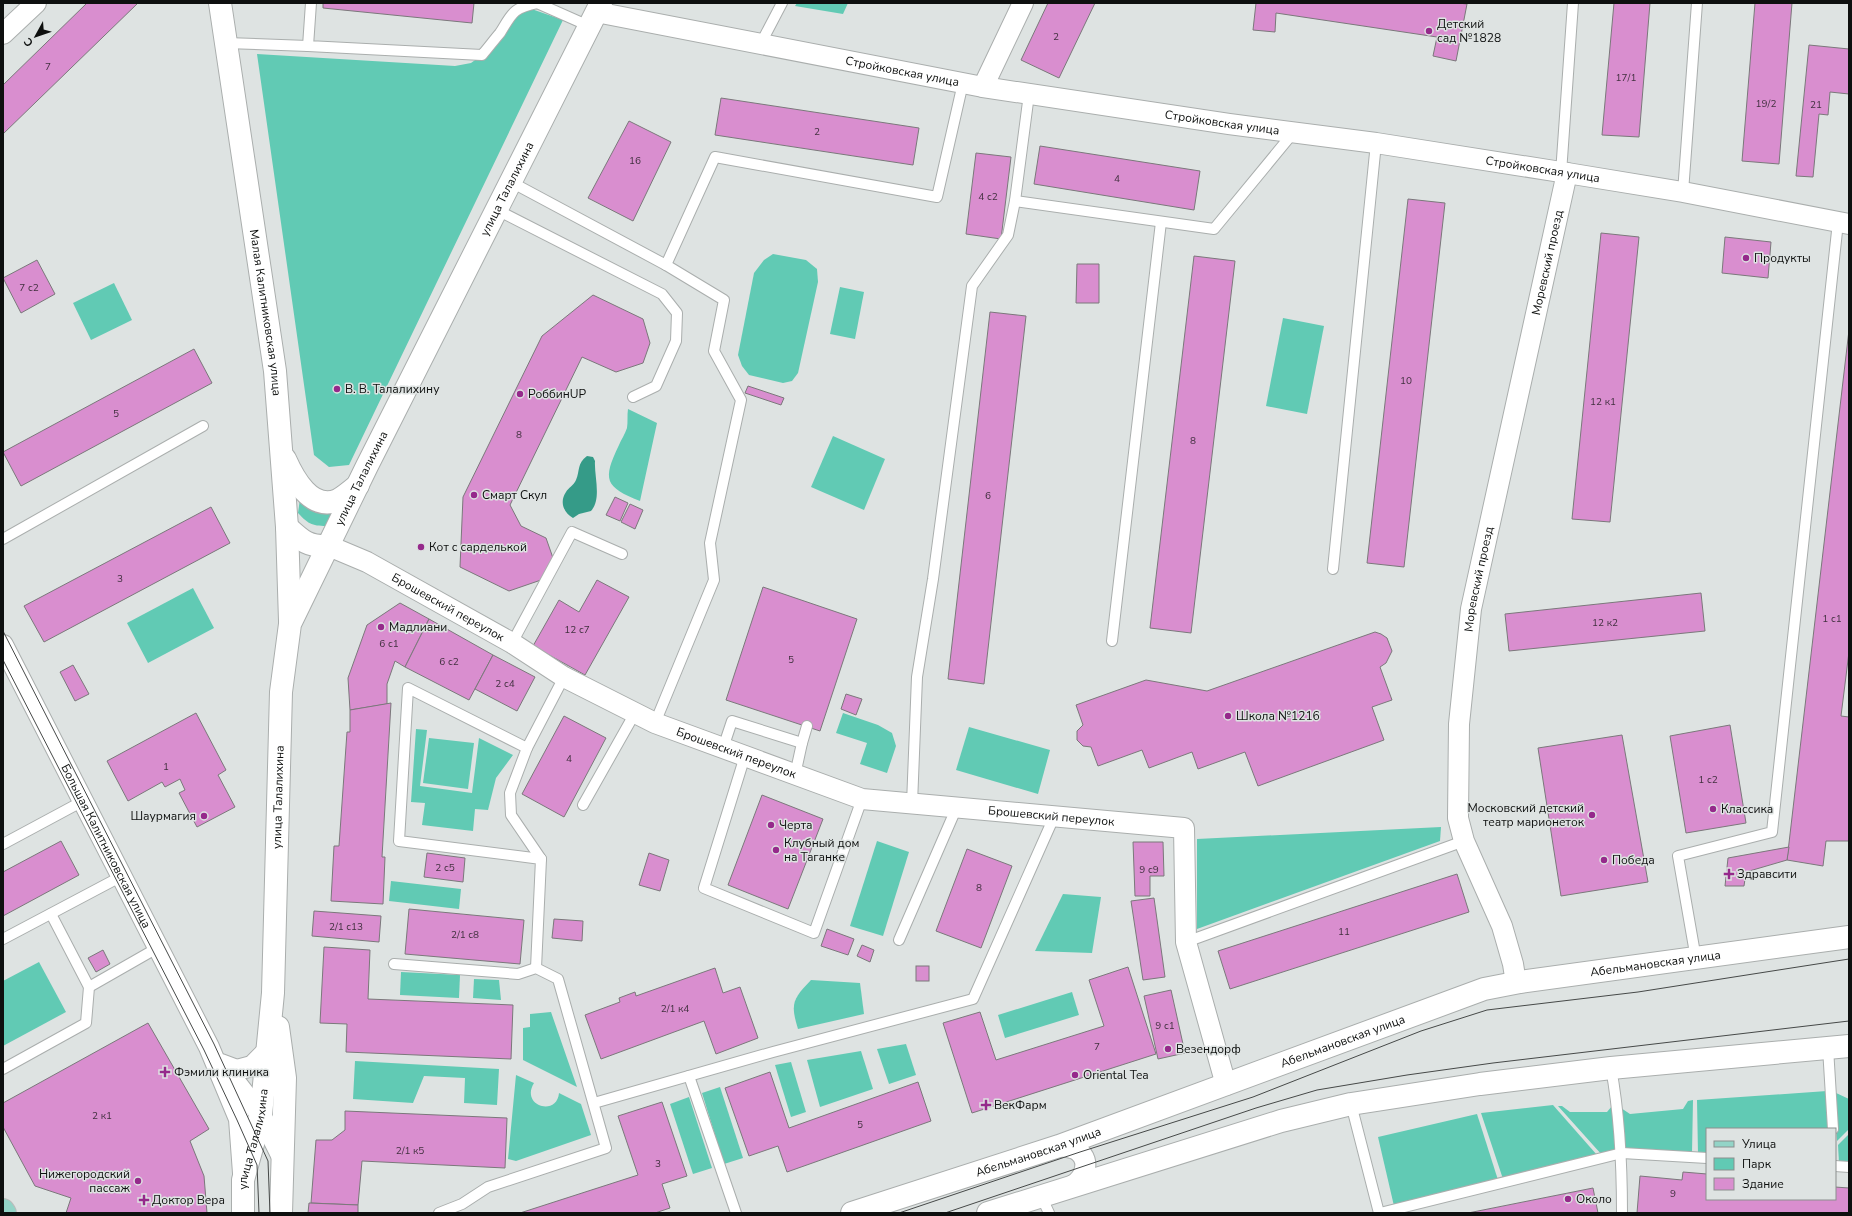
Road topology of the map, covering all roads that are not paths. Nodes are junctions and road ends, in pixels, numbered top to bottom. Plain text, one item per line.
1 (36, 3) edge
2 (220, 3) edge
3 (311, 3) edge
4 (537, 3) edge
5 (782, 3) edge
6 (1022, 3) edge
7 (1573, 3) edge
8 (1697, 3) edge
9 (596, 14) edge
10 (3, 34) edge
11 (226, 43) junction
12 (760, 45) junction
13 (308, 46) junction
14 (963, 83) junction
15 (983, 87) junction
16 (1029, 94) junction
17 (1293, 133) junction
18 (1376, 143) junction
19 (1564, 173) junction
20 (511, 182) junction
21 (1683, 192) junction
22 (1014, 201) junction
23 (497, 210) junction
24 (1161, 222) junction
25 (1844, 223) edge
26 (666, 265) junction
27 (632, 397) dead end
28 (203, 426) dead end
29 (280, 447) junction
30 (359, 484) junction
31 (287, 527) junction
32 (3, 539) edge
33 (329, 546) junction
34 (622, 554) dead end
35 (1333, 569) dead end
36 (290, 624) junction
37 (1112, 641) dead end
38 (512, 643) junction
39 (6, 656) edge
40 (564, 677) junction
41 (635, 713) junction
42 (655, 723) junction
43 (807, 726) dead end
44 (802, 743) junction
45 (527, 748) junction
46 (723, 748) junction
47 (745, 756) junction
48 (795, 775) junction
49 (862, 799) junction
50 (83, 801) junction
51 (912, 804) junction
52 (583, 805) dead end
53 (956, 809) junction
54 (1054, 817) junction
55 (1464, 841) junction
56 (3, 844) edge
57 (542, 859) junction
58 (122, 876) junction
59 (51, 914) junction
60 (1849, 937) edge
61 (3, 939) edge
62 (899, 940) dead end
63 (1186, 942) junction
64 (159, 947) junction
65 (1696, 959) junction
66 (394, 964) dead end
67 (536, 968) junction
68 (1516, 983) junction
69 (89, 987) junction
70 (273, 993) junction
71 (209, 1047) junction
72 (1839, 1047) edge
73 (267, 1051) junction
74 (222, 1064) junction
75 (1611, 1068) junction
76 (3, 1069) edge
77 (689, 1076) junction
78 (1226, 1084) junction
79 (285, 1090) junction
80 (229, 1096) junction
81 (594, 1103) junction
82 (1351, 1104) junction
83 (258, 1107) junction
84 (1833, 1128) edge
85 (1059, 1146) junction
86 (1622, 1153) junction
87 (1706, 1158) edge
88 (283, 1159) junction
89 (1836, 1166) edge
90 (1849, 1167) edge
91 (243, 1180) junction
92 (1072, 1186) junction
93 (1045, 1204) edge
94 (3, 1210) edge
95 (4, 1213) edge
96 (243, 1213) edge
97 (281, 1213) edge
98 (439, 1213) edge
99 (736, 1213) edge
100 (852, 1213) edge
101 (988, 1213) edge
102 (1380, 1213) edge
103 (1622, 1213) edge

1 - 10 street
2 - 11 street, Малая Калитниковская улица
3 - 13 lane
4 - 9 lane
4 - 13 lane
5 - 12 lane
6 - 15 street
7 - 19 lane
8 - 21 lane
9 - 12 street, Стройковская улица
9 - 20 street, улица Талалихина
11 - 13 lane
11 - 29 street, Малая Калитниковская улица
12 - 14 street, Стройковская улица
14 - 15 street, Стройковская улица
14 - 26 lane
15 - 16 street, Стройковская улица
16 - 17 street, Стройковская улица
16 - 22 lane
17 - 18 street, Стройковская улица
17 - 24 lane
18 - 19 street, Стройковская улица
18 - 35 lane
19 - 21 street, Стройковская улица
19 - 55 street, Моревский проезд
20 - 23 street, улица Талалихина
20 - 26 lane
21 - 25 street, Стройковская улица
22 - 24 lane
22 - 51 lane
23 - 27 lane
23 - 30 street, улица Талалихина
24 - 37 lane
25 - 65 lane
26 - 42 lane
28 - 32 lane
29 - 30 street
29 - 31 street, Малая Калитниковская улица
30 - 33 street, улица Талалихина
31 - 33 street
31 - 36 street, Малая Калитниковская улица
33 - 36 street, улица Талалихина
33 - 38 street, Брошевский переулок
34 - 38 lane
36 - 70 street, улица Талалихина
38 - 40 street, Брошевский переулок
39 - 50 street, Большая Калитниковская улица
40 - 41 street, Брошевский переулок
40 - 45 lane
41 - 42 street, Брошевский переулок
41 - 52 lane
42 - 46 street, Брошевский переулок
43 - 44 lane
44 - 46 lane
44 - 48 lane
45 - 57 lane
45 - 57 lane
46 - 47 street, Брошевский переулок
47 - 48 street, Брошевский переулок
47 - 49 lane
48 - 49 street, Брошевский переулок
49 - 51 street, Брошевский переулок
50 - 56 lane
50 - 58 street, Большая Калитниковская улица
51 - 53 street, Брошевский переулок
53 - 54 street, Брошевский переулок
53 - 62 lane
54 - 63 street, Брошевский переулок
54 - 77 lane
55 - 63 lane
55 - 68 street, Моревский проезд
57 - 67 lane
58 - 59 lane
58 - 64 street, Большая Калитниковская улица
59 - 61 lane
59 - 69 lane
60 - 65 street, Абельмановская улица
63 - 78 street
64 - 69 lane
64 - 71 street, Большая Калитниковская улица
65 - 68 street, Абельмановская улица
66 - 67 lane
67 - 81 lane
68 - 78 street, Абельмановская улица
69 - 76 lane
70 - 73 street, улица Талалихина
70 - 79 street, улица Талалихина
71 - 74 street, Большая Калитниковская улица
71 - 80 street, Большая Калитниковская улица
72 - 75 street
72 - 84 lane
73 - 74 street
73 - 83 street, улица Талалихина
74 - 83 street, Большая Калитниковская улица
75 - 82 street
75 - 86 lane
77 - 81 lane
77 - 99 lane
78 - 85 street, Абельмановская улица
79 - 83 street
79 - 88 street, улица Талалихина
80 - 83 street
80 - 91 street, Большая Калитниковская улица
81 - 98 lane
82 - 92 street
82 - 102 lane
83 - 88 street, Большая Калитниковская улица
83 - 91 street, улица Талалихина
85 - 92 street
85 - 100 street, Абельмановская улица
86 - 87 lane
86 - 102 lane
86 - 103 lane
88 - 97 street, улица Талалихина
89 - 90 lane
91 - 96 street, улица Талалихина
92 - 93 street
93 - 101 street
94 - 95 main road

